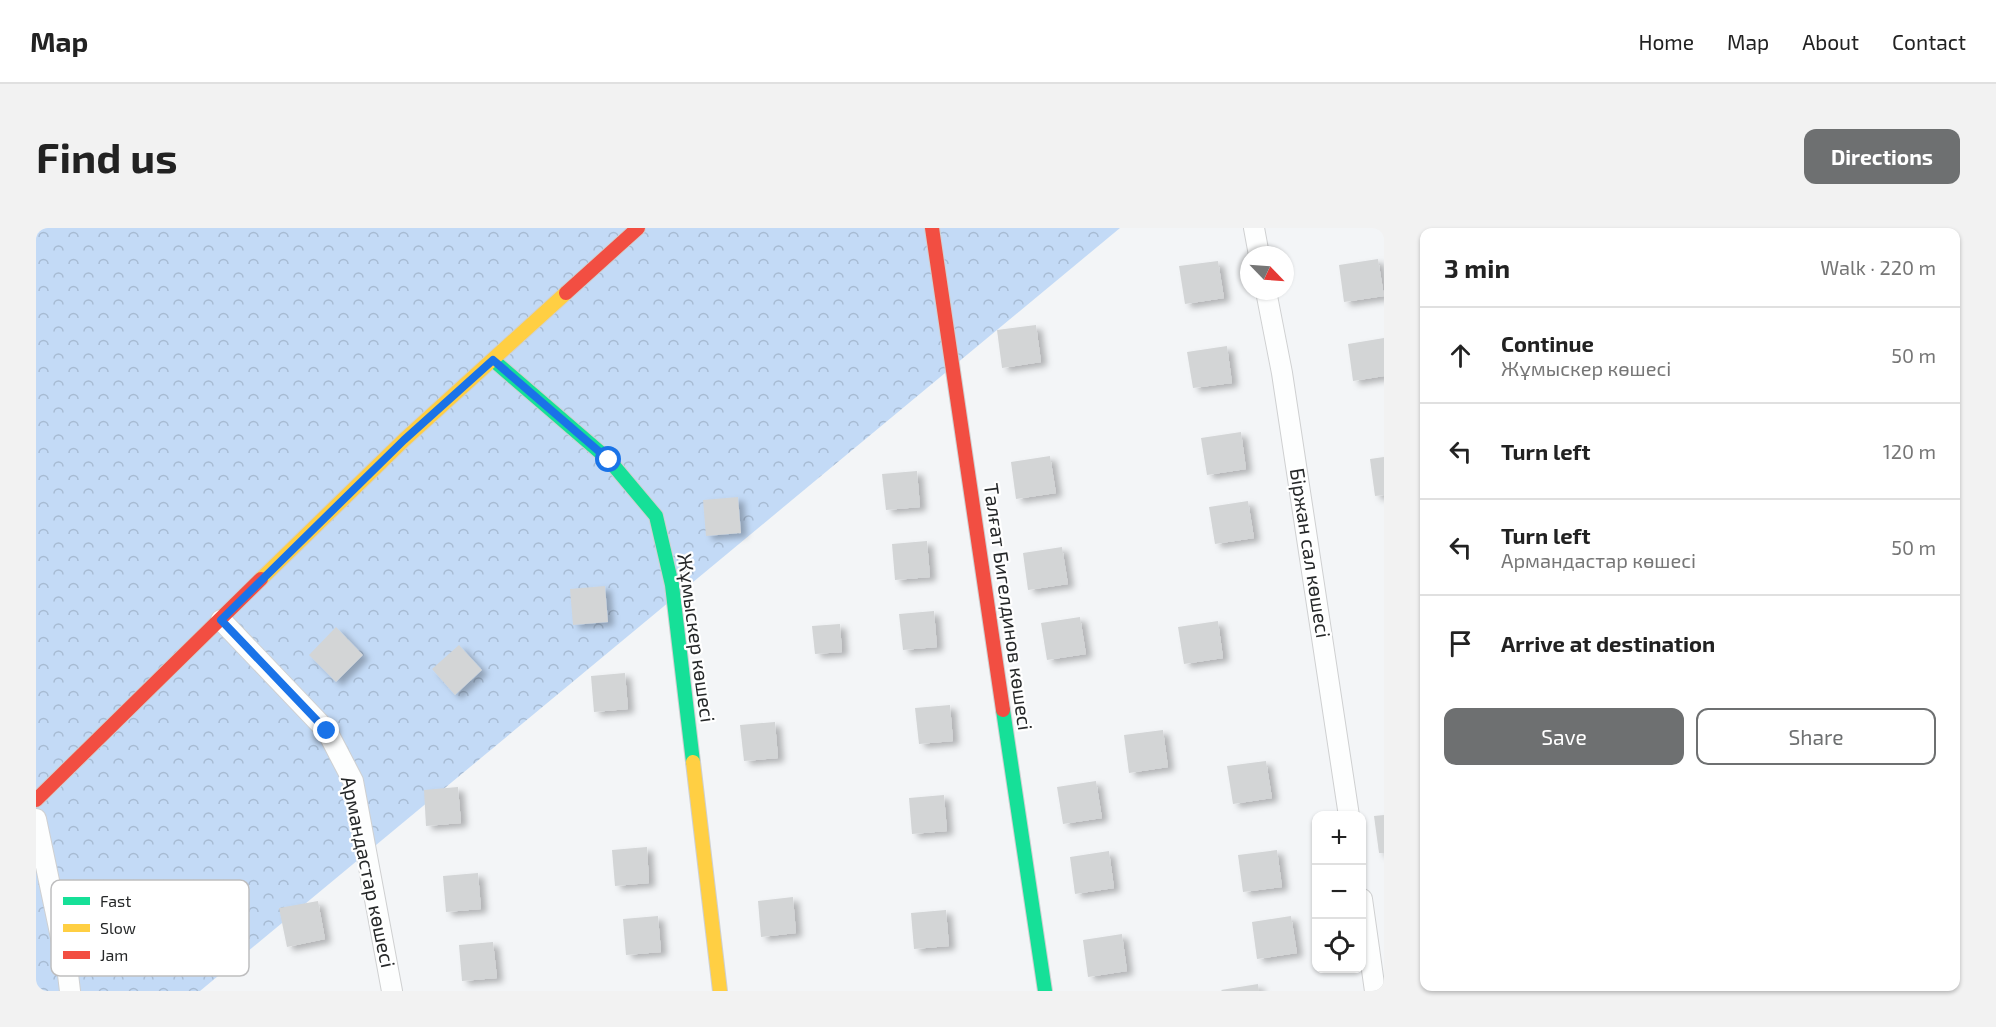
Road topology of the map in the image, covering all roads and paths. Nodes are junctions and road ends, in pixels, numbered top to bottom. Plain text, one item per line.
1 (638, 228) edge
2 (932, 228) edge
3 (1254, 228) edge
4 (1257, 246) edge
5 (1268, 300) edge
6 (493, 360) junction
7 (221, 620) junction
8 (36, 800) edge
9 (1348, 811) edge
10 (36, 819) edge
11 (51, 890) edge
12 (1365, 919) edge
13 (68, 976) edge
14 (70, 991) edge
15 (392, 991) edge
16 (720, 991) edge
17 (1045, 991) edge
18 (1375, 991) edge

1 - 6 street
2 - 17 street, Талғат Бигелдинов көшесі
3 - 4 street
5 - 9 street, Біржан сал көшесі
6 - 7 street
6 - 16 street, Жұмыскер көшесі
7 - 8 street
7 - 15 street, Армандастар көшесі
10 - 11 street
12 - 18 street
13 - 14 street

